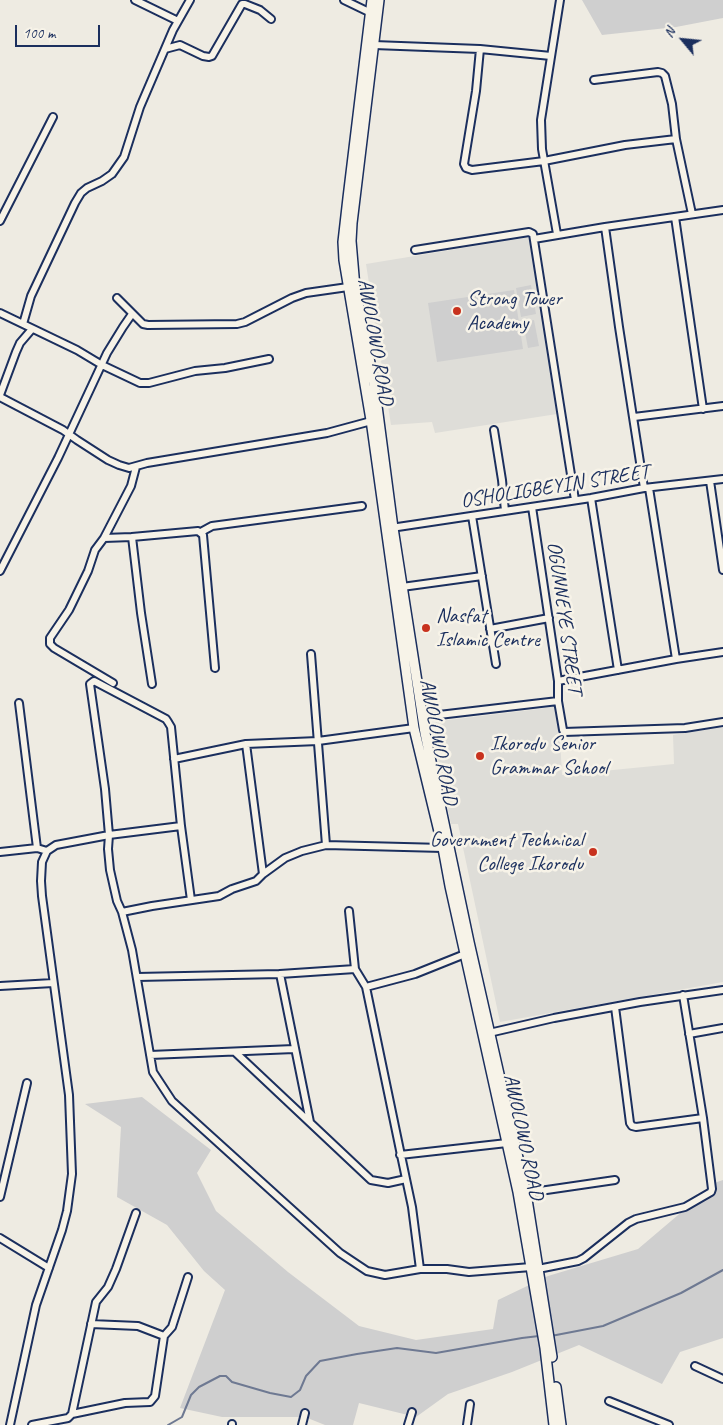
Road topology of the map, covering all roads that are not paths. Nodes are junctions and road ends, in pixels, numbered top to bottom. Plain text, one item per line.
1 (135, 0) edge
2 (190, 0) edge
3 (344, 0) edge
4 (372, 0) edge
5 (379, 0) edge
6 (560, 0) edge
7 (371, 13) junction
8 (272, 19) dead end
9 (178, 21) junction
10 (374, 44) junction
11 (165, 48) junction
12 (480, 49) junction
13 (551, 56) junction
14 (594, 80) dead end
15 (53, 117) dead end
16 (676, 139) junction
17 (544, 161) junction
18 (723, 210) edge
19 (692, 214) junction
20 (675, 217) junction
21 (0, 221) edge
22 (605, 227) junction
23 (557, 234) junction
24 (534, 239) junction
25 (415, 250) dead end
26 (348, 287) junction
27 (117, 298) dead end
28 (0, 313) edge
29 (132, 314) junction
30 (23, 324) junction
31 (32, 329) junction
32 (270, 359) dead end
33 (102, 365) junction
34 (0, 396) edge
35 (723, 406) edge
36 (703, 409) junction
37 (634, 417) junction
38 (374, 420) junction
39 (494, 430) dead end
40 (69, 434) junction
41 (136, 467) junction
42 (723, 479) edge
43 (710, 481) junction
44 (647, 488) junction
45 (591, 498) junction
46 (575, 500) junction
47 (362, 506) dead end
48 (532, 507) junction
49 (505, 511) junction
50 (472, 516) junction
51 (389, 529) junction
52 (201, 532) junction
53 (132, 537) junction
54 (104, 538) junction
55 (723, 570) edge
56 (0, 572) edge
57 (482, 576) junction
58 (402, 587) junction
59 (549, 618) junction
60 (490, 628) junction
61 (723, 652) edge
62 (311, 654) dead end
63 (676, 659) junction
64 (496, 664) dead end
65 (215, 668) dead end
66 (618, 670) junction
67 (558, 681) junction
68 (113, 683) dead end
69 (152, 684) dead end
70 (558, 702) junction
71 (19, 703) dead end
72 (422, 716) junction
73 (723, 722) edge
74 (414, 728) junction
75 (318, 741) junction
76 (246, 744) junction
77 (174, 759) junction
78 (181, 826) junction
79 (109, 836) junction
80 (326, 845) junction
81 (37, 848) junction
82 (443, 848) junction
83 (47, 851) junction
84 (0, 852) edge
85 (263, 874) junction
86 (191, 900) junction
87 (349, 911) dead end
88 (122, 912) junction
89 (465, 954) junction
90 (355, 969) junction
91 (280, 974) junction
92 (137, 977) junction
93 (53, 984) junction
94 (0, 986) edge
95 (366, 987) junction
96 (723, 990) edge
97 (684, 995) junction
98 (615, 1008) junction
99 (723, 1028) edge
100 (489, 1033) junction
101 (689, 1034) junction
102 (294, 1049) junction
103 (235, 1052) junction
104 (150, 1055) junction
105 (27, 1083) dead end
106 (703, 1118) junction
107 (310, 1124) junction
108 (507, 1143) junction
109 (400, 1154) junction
110 (406, 1178) junction
111 (615, 1180) dead end
112 (526, 1193) junction
113 (0, 1196) edge
114 (136, 1213) dead end
115 (0, 1238) edge
116 (49, 1268) junction
117 (534, 1268) junction
118 (420, 1269) junction
119 (188, 1277) dead end
120 (91, 1324) junction
121 (164, 1336) junction
122 (548, 1347) junction
123 (695, 1366) dead end
124 (723, 1378) edge
125 (609, 1401) dead end
126 (470, 1404) dead end
127 (412, 1412) dead end
128 (305, 1413) dead end
129 (72, 1414) junction
130 (10, 1425) edge
131 (32, 1425) edge
132 (302, 1425) edge
133 (408, 1425) edge
134 (467, 1425) edge
135 (554, 1425) edge
136 (561, 1425) edge
137 (669, 1425) edge

1 - 9 street
2 - 9 street
3 - 7 street
4 - 7 main road, AWOLOWO ROAD
5 - 10 main road, AWOLOWO ROAD
6 - 13 street
7 - 26 main road, AWOLOWO ROAD
8 - 11 street
9 - 11 street
10 - 12 street
10 - 38 main road, AWOLOWO ROAD
11 - 30 street
12 - 13 street
12 - 17 street
13 - 17 street
14 - 16 street
15 - 21 street
16 - 17 street
16 - 19 street
17 - 23 street
18 - 19 street
19 - 20 street
20 - 22 street
20 - 36 street
22 - 23 street
22 - 37 street
23 - 24 street
24 - 25 street
24 - 46 street
26 - 29 street
26 - 38 main road, AWOLOWO ROAD
27 - 29 street
28 - 30 street
29 - 33 street
30 - 31 street
31 - 33 street
31 - 34 street
32 - 33 street
33 - 40 street
34 - 40 street
35 - 36 street
36 - 37 street
37 - 44 street
38 - 41 street
38 - 51 main road, AWOLOWO ROAD
39 - 49 street
40 - 41 street
40 - 56 street
41 - 54 street
42 - 43 street, OSHOLIGBEYIN STREET
43 - 44 street, OSHOLIGBEYIN STREET
43 - 55 street
44 - 45 street, OSHOLIGBEYIN STREET
44 - 63 street
45 - 46 street, OSHOLIGBEYIN STREET
45 - 66 street
46 - 48 street, OSHOLIGBEYIN STREET
47 - 52 street
48 - 49 street, OSHOLIGBEYIN STREET
48 - 59 street, OGUNNEYE STREET
49 - 50 street, OSHOLIGBEYIN STREET
50 - 51 street, OSHOLIGBEYIN STREET
50 - 57 street
51 - 58 main road, AWOLOWO ROAD
51 - 74 main road, AWOLOWO ROAD
52 - 53 street
52 - 65 street
53 - 54 street
53 - 69 street
54 - 68 street
57 - 58 street
57 - 60 street
58 - 72 main road, AWOLOWO ROAD
59 - 60 street
59 - 67 street, OGUNNEYE STREET
60 - 64 street
61 - 63 street
62 - 75 street
63 - 66 street
66 - 67 street
67 - 70 street, OGUNNEYE STREET
70 - 72 street
70 - 73 street, OGUNNEYE STREET
71 - 81 street
72 - 100 main road, AWOLOWO ROAD
74 - 75 street
74 - 82 main road, AWOLOWO ROAD
75 - 76 street
75 - 80 street
76 - 77 street
76 - 85 street
77 - 78 street
77 - 79 street
78 - 79 street
78 - 86 street
79 - 83 street
79 - 88 street
80 - 82 street
80 - 85 street
81 - 83 street
81 - 84 street
82 - 89 main road, AWOLOWO ROAD
83 - 93 street
85 - 86 street
86 - 88 street
87 - 90 street
88 - 92 street
89 - 95 street
89 - 108 main road, AWOLOWO ROAD
90 - 91 street
90 - 95 street
91 - 92 street
91 - 102 street
92 - 104 street
93 - 94 street
93 - 116 street
95 - 109 street
96 - 97 street
97 - 98 street
97 - 101 street
98 - 100 street
98 - 106 street
99 - 101 street
100 - 112 main road, AWOLOWO ROAD
101 - 106 street
102 - 103 street
102 - 107 street
103 - 104 street
103 - 107 street
104 - 118 street
105 - 113 street
106 - 117 street
107 - 110 street
108 - 109 street
108 - 117 main road, AWOLOWO ROAD
109 - 110 street
110 - 118 street
111 - 112 street
112 - 117 main road, AWOLOWO ROAD
114 - 120 street
115 - 116 street
116 - 130 street
117 - 118 street
117 - 122 main road, AWOLOWO ROAD
119 - 121 street
120 - 121 street
120 - 129 street
121 - 129 street
122 - 135 main road, AWOLOWO ROAD
122 - 136 main road, AWOLOWO ROAD
123 - 124 street
125 - 137 street
126 - 134 street
127 - 133 street
128 - 132 street
129 - 131 street

